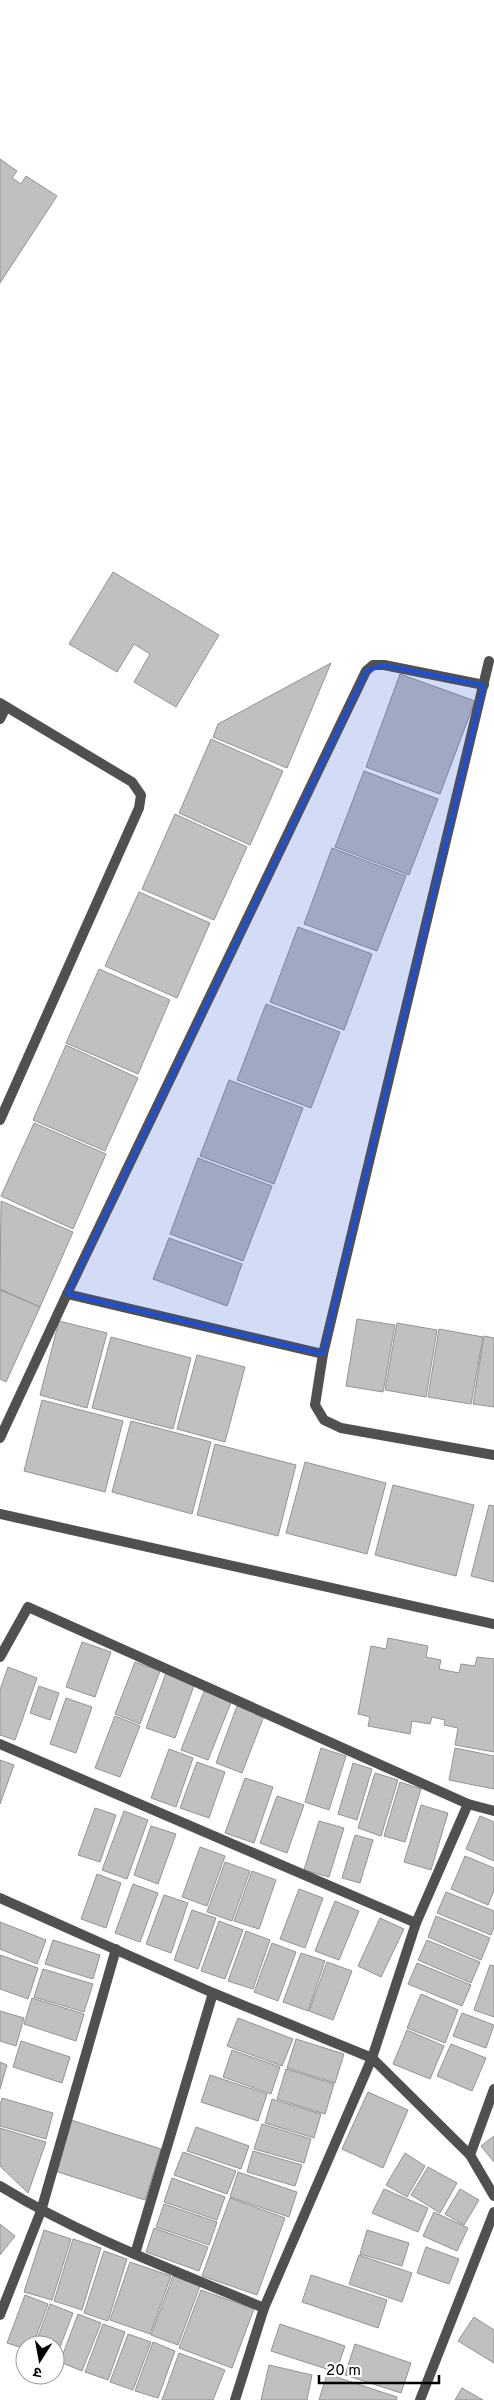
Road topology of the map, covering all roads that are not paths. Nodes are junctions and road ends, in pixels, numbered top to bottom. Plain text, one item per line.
1 (489, 661) dead end
2 (484, 685) junction
3 (3, 705) edge
4 (0, 719) edge
5 (0, 1120) edge
6 (67, 1294) junction
7 (323, 1354) junction
8 (0, 1438) edge
9 (494, 1454) edge
10 (0, 1514) edge
11 (494, 1624) edge
12 (0, 1657) edge
13 (0, 1744) edge
14 (468, 1804) junction
15 (494, 1811) edge
16 (0, 1898) edge
17 (416, 1923) junction
18 (116, 1949) junction
19 (213, 1992) junction
20 (372, 2058) junction
21 (494, 2089) edge
22 (470, 2155) junction
23 (0, 2186) edge
24 (494, 2196) edge
25 (41, 2211) junction
26 (494, 2212) edge
27 (135, 2254) junction
28 (264, 2308) junction
29 (0, 2315) edge
30 (234, 2400) edge
31 (420, 2400) edge

1 - 2 street
2 - 6 street
2 - 7 street
3 - 4 street
3 - 5 street
6 - 7 street
6 - 8 street
7 - 9 street
10 - 11 street
12 - 14 street
13 - 17 street
14 - 15 street
14 - 17 street
16 - 18 street
17 - 20 street
18 - 19 street
18 - 25 street
19 - 20 street
19 - 27 street
20 - 22 street
20 - 28 street
21 - 22 street
22 - 24 street
23 - 25 street
25 - 27 street
25 - 29 street
26 - 31 street
27 - 28 street
28 - 30 street

